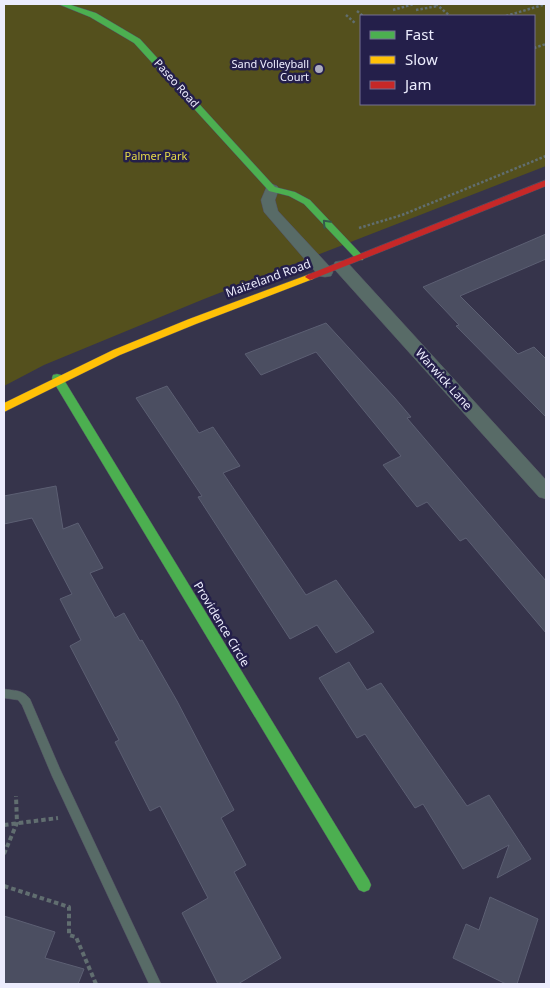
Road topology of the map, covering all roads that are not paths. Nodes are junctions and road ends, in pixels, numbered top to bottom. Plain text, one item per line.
1 (62, 4) edge
2 (546, 183) edge
3 (272, 189) junction
4 (360, 258) junction
5 (341, 266) junction
6 (325, 272) junction
7 (57, 378) junction
8 (4, 408) edge
9 (546, 492) edge
10 (4, 694) edge
11 (364, 886) dead end
12 (155, 984) edge

1 - 3 street, Paseo Road
2 - 4 street, Maizeland Road
4 -> 3 street
3 - 6 street
4 - 5 street, Maizeland Road
5 - 6 street, Maizeland Road
5 - 9 street, Warwick Lane
6 - 7 street, Maizeland Road
7 - 8 street, Maizeland Road
7 - 11 street, Providence Circle
10 - 12 lane

